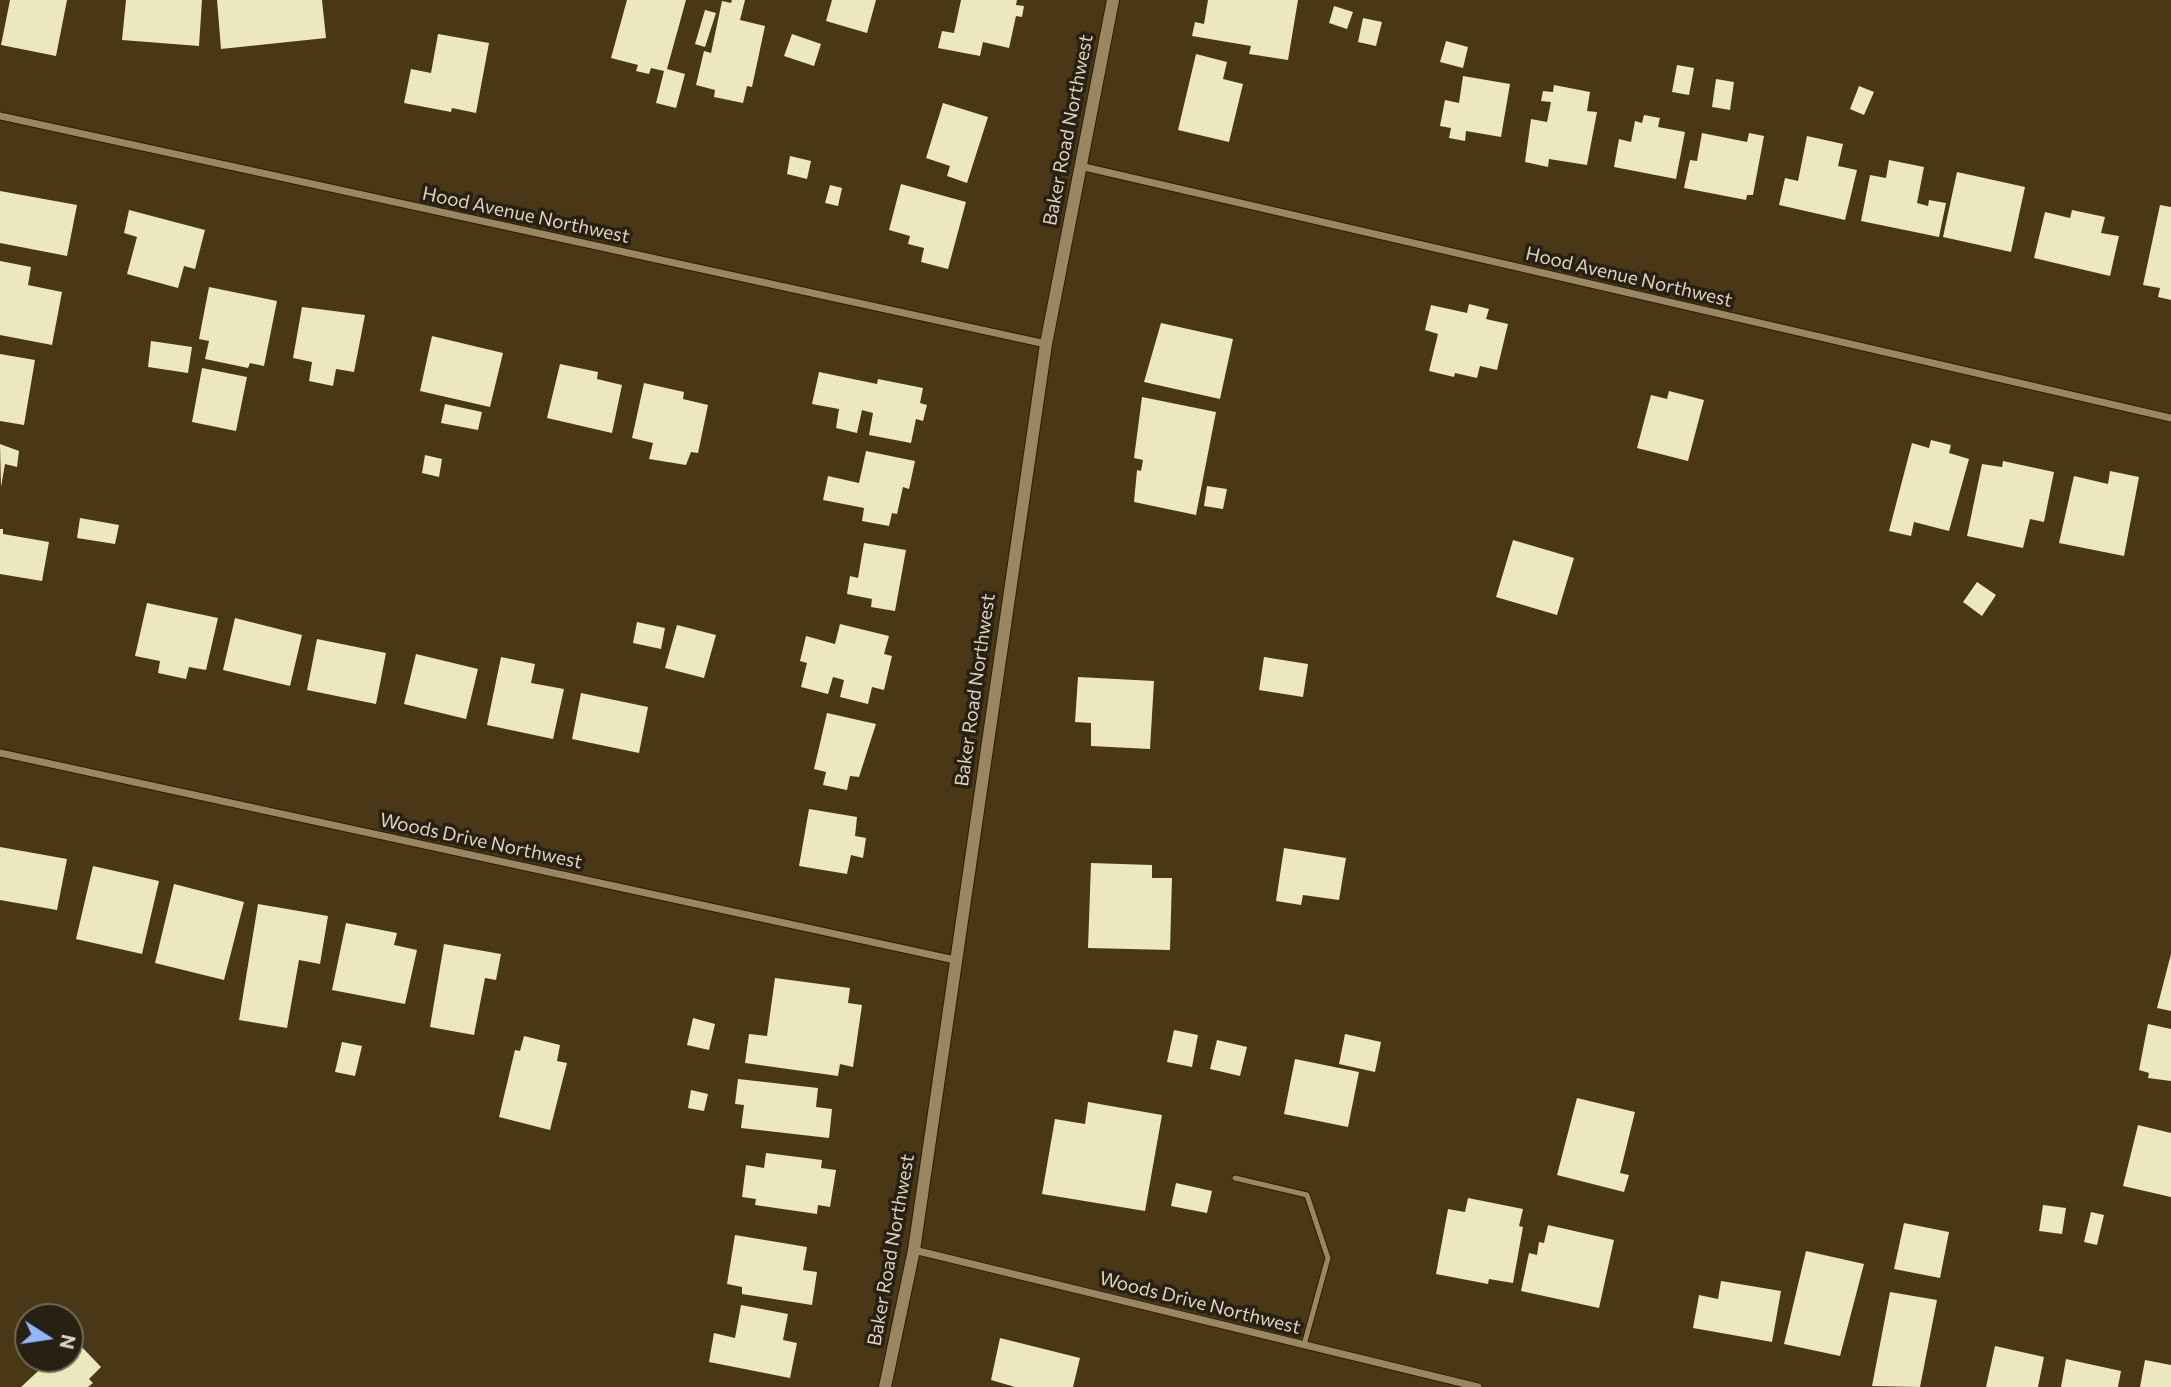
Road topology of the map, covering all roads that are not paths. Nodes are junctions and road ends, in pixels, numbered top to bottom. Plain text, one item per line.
1 (1113, 0) edge
2 (0, 116) edge
3 (1079, 166) junction
4 (1046, 344) junction
5 (2171, 418) edge
6 (0, 753) edge
7 (955, 960) junction
8 (1235, 1178) dead end
9 (914, 1250) junction
10 (1304, 1345) junction
11 (885, 1387) edge
12 (1478, 1387) edge

1 - 3 street, Baker Road Northwest
2 - 4 street, Hood Avenue Northwest
3 - 4 street, Baker Road Northwest
3 - 5 street, Hood Avenue Northwest
4 - 7 street, Baker Road Northwest
6 - 7 street, Woods Drive Northwest
7 - 9 street, Baker Road Northwest
8 - 10 lane
9 - 10 street, Woods Drive Northwest
9 - 11 street, Baker Road Northwest
10 - 12 street, Woods Drive Northwest

